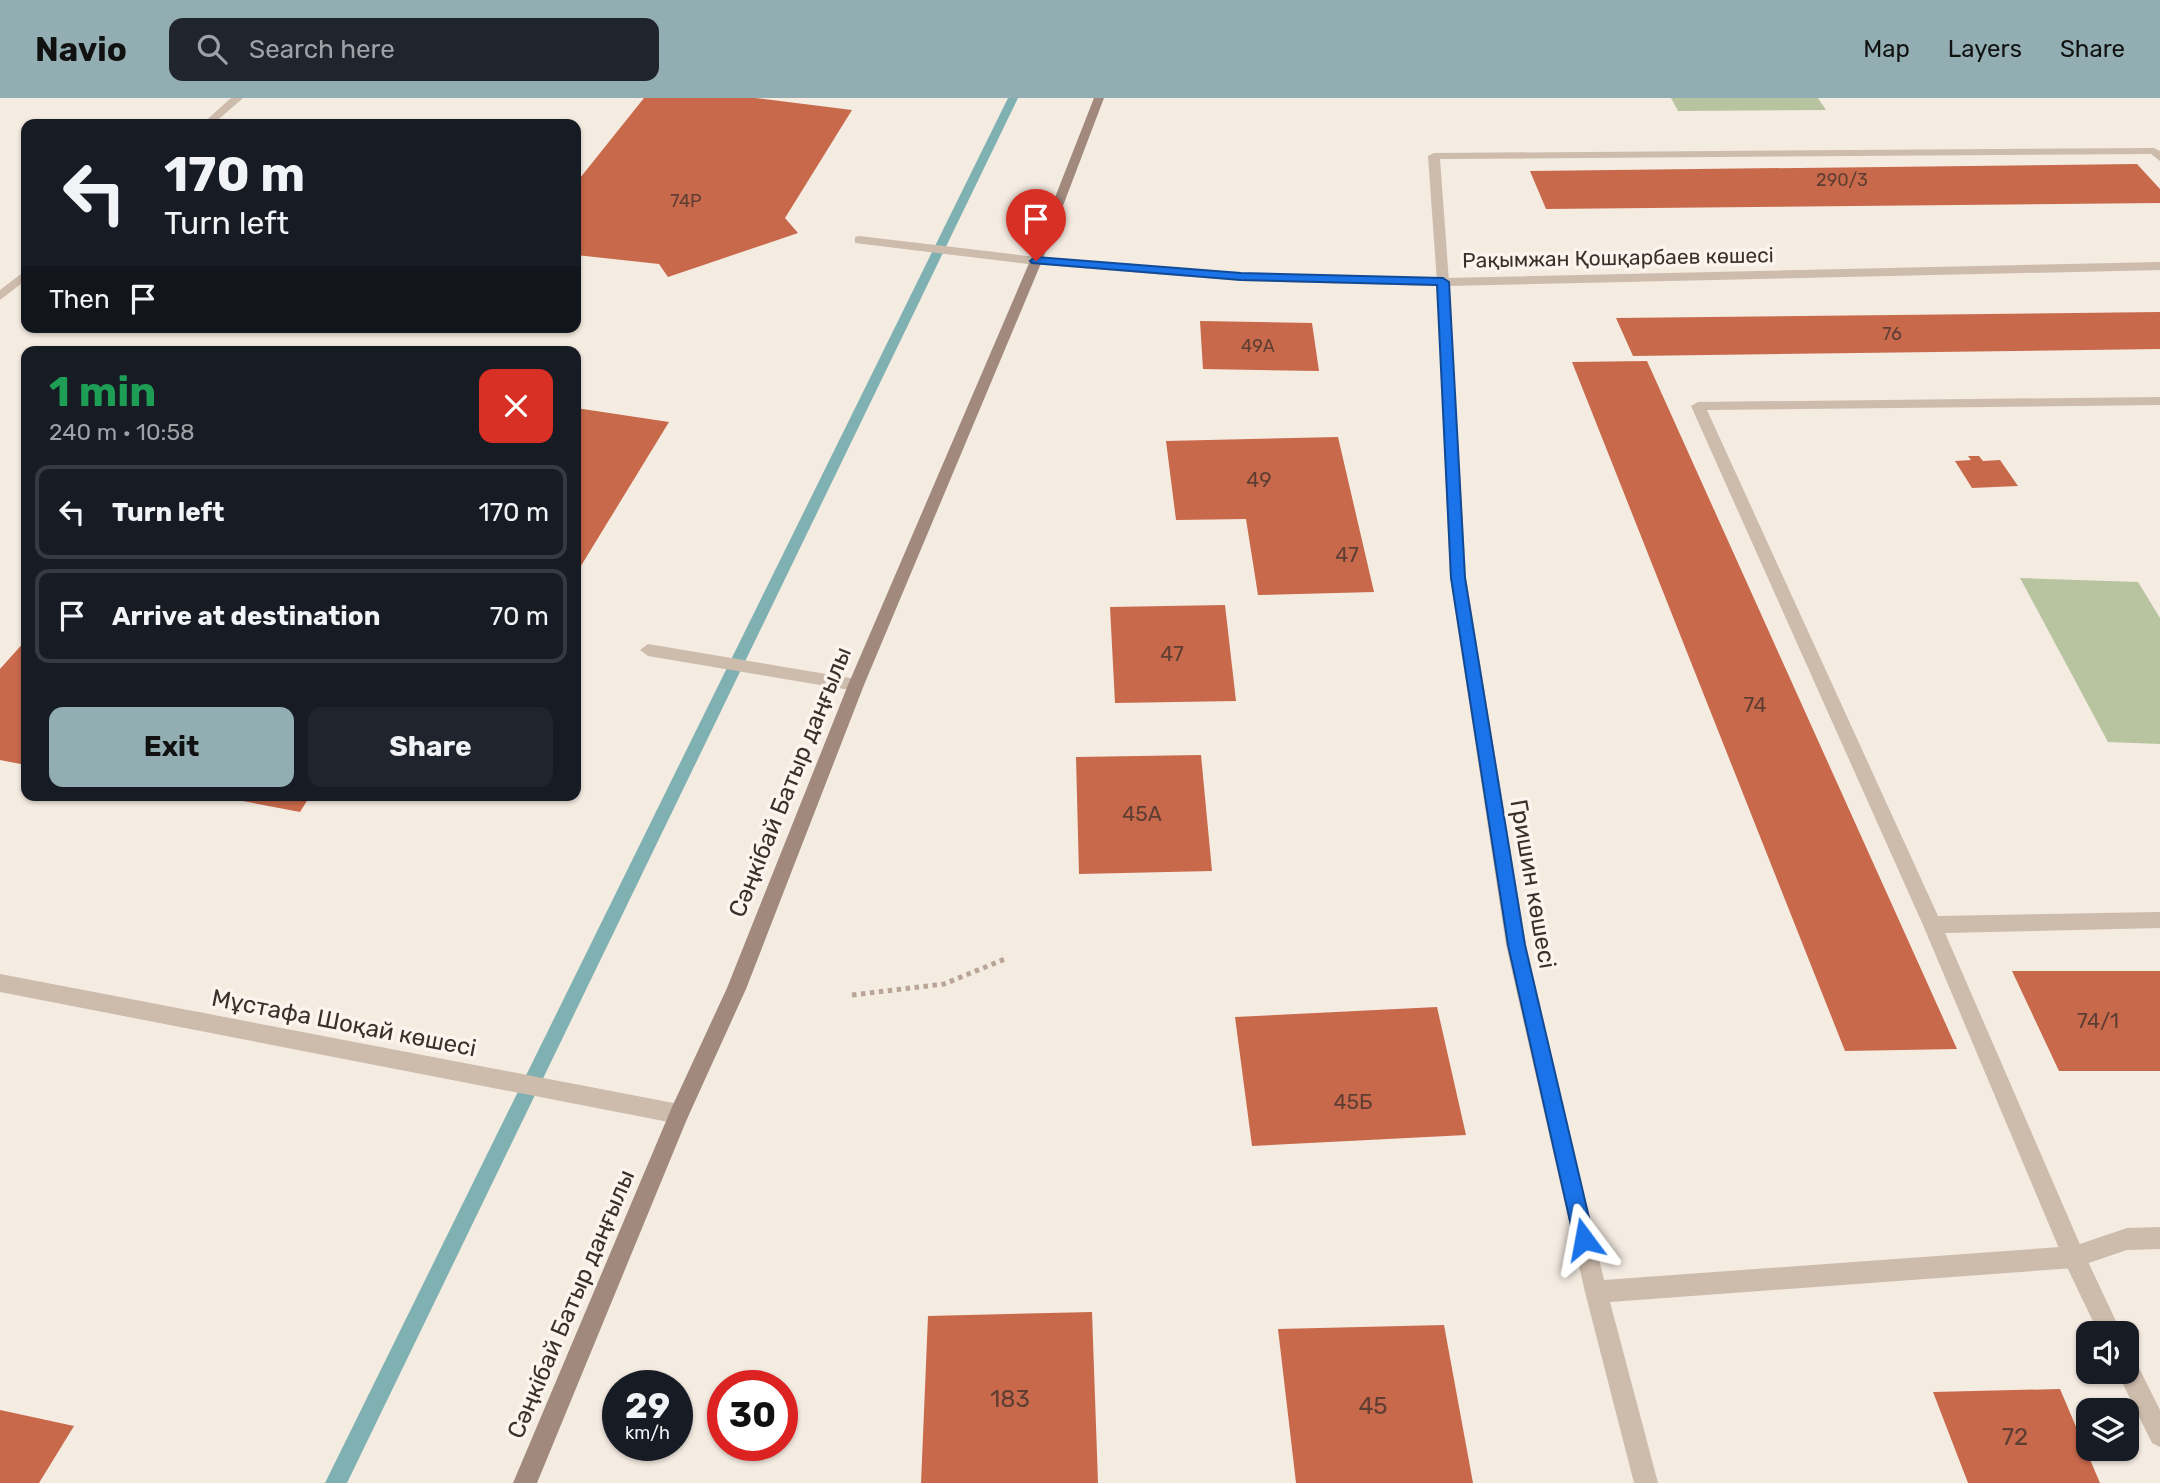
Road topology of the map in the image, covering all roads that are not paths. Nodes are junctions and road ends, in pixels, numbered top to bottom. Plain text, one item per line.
1 (238, 98) edge
2 (1099, 98) edge
3 (213, 119) edge
4 (2158, 154) edge
5 (859, 240) dead end
6 (1036, 261) junction
7 (2160, 266) edge
8 (21, 278) edge
9 (1443, 282) junction
10 (0, 296) edge
11 (2160, 401) edge
12 (648, 650) dead end
13 (856, 685) junction
14 (2160, 920) edge
15 (1932, 925) junction
16 (0, 983) edge
17 (679, 1114) junction
18 (2160, 1238) edge
19 (2074, 1257) junction
20 (1596, 1292) junction
21 (2104, 1321) edge
22 (2135, 1384) edge
23 (2160, 1435) edge
24 (525, 1483) edge
25 (1646, 1483) edge

1 - 3 street
2 - 6 main road, Сәңкібай Батыр даңғылы
4 - 9 street, Гришин көшесі
5 - 6 street, Рақымжан Қошқарбаев көшесі
6 - 9 street, Рақымжан Қошқарбаев көшесі
6 - 13 main road, Сәңкібай Батыр даңғылы
7 - 9 street, Рақымжан Қошқарбаев көшесі
8 - 10 street
9 - 20 street, Гришин көшесі
11 - 15 street
12 - 13 street
13 - 17 main road, Сәңкібай Батыр даңғылы
14 - 15 street
15 - 19 street
16 - 17 street, Мұстафа Шоқай көшесі
17 - 24 main road, Сәңкібай Батыр даңғылы
18 - 19 street
19 - 20 street
19 - 21 street
20 - 25 street, Гришин көшесі
22 - 23 street

